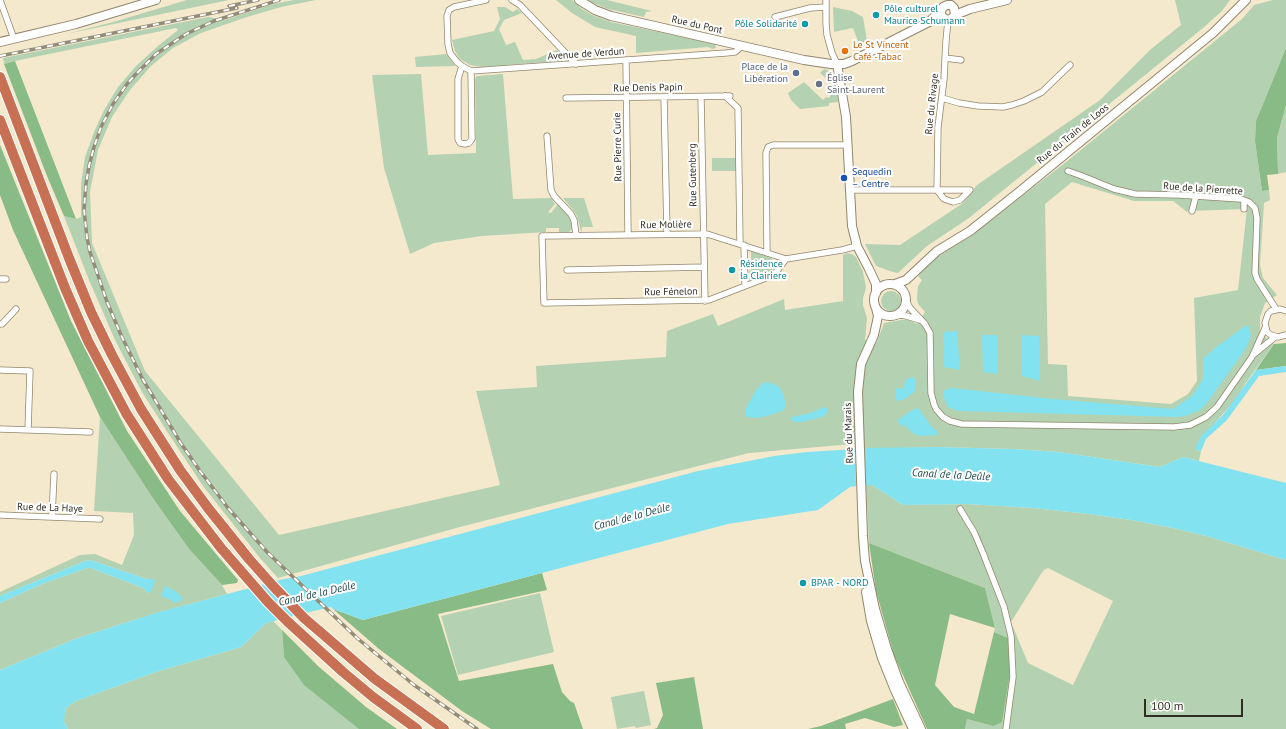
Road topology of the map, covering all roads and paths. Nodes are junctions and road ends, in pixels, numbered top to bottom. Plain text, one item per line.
1 (0, 0) edge
2 (156, 0) edge
3 (486, 0) edge
4 (512, 0) edge
5 (579, 0) edge
6 (826, 0) edge
7 (1003, 0) edge
8 (1007, 0) edge
9 (1243, 0) edge
10 (1246, 0) edge
11 (826, 7) junction
12 (1238, 8) junction
13 (947, 11) edge
14 (776, 17) dead end
15 (14, 39) junction
16 (0, 42) edge
17 (723, 42) junction
18 (742, 46) junction
19 (712, 54) junction
20 (945, 58) junction
21 (626, 60) junction
22 (961, 60) dead end
23 (576, 64) junction
24 (837, 64) junction
25 (1070, 65) dead end
26 (462, 66) junction
27 (471, 71) junction
28 (0, 77) edge
29 (664, 97) junction
30 (701, 97) junction
31 (566, 98) dead end
32 (626, 98) junction
33 (942, 98) junction
34 (0, 120) edge
35 (547, 136) dead end
36 (847, 145) junction
37 (1068, 171) dead end
38 (849, 190) junction
39 (937, 190) junction
40 (1196, 196) junction
41 (1244, 200) junction
42 (1244, 209) dead end
43 (1192, 211) dead end
44 (667, 234) junction
45 (703, 234) junction
46 (576, 235) junction
47 (628, 235) junction
48 (742, 245) junction
49 (857, 246) junction
50 (767, 253) junction
51 (786, 259) junction
52 (704, 267) junction
53 (869, 268) junction
54 (566, 270) dead end
55 (917, 270) junction
56 (892, 284) junction
57 (745, 286) junction
58 (876, 293) junction
59 (907, 300) junction
60 (705, 301) junction
61 (544, 303) joint
62 (876, 308) junction
63 (16, 309) dead end
64 (1276, 309) junction
65 (1286, 310) edge
66 (892, 316) junction
67 (922, 321) junction
68 (0, 324) edge
69 (1265, 328) junction
70 (876, 332) junction
71 (1286, 336) edge
72 (1275, 337) junction
73 (1252, 357) junction
74 (0, 370) edge
75 (0, 429) edge
76 (28, 430) junction
77 (90, 432) dead end
78 (54, 474) dead end
79 (960, 509) dead end
80 (0, 515) edge
81 (52, 517) junction
82 (100, 519) dead end
83 (865, 561) junction
84 (417, 729) edge
85 (444, 729) edge
86 (913, 729) edge
87 (921, 729) edge
88 (1006, 729) edge

1 - 15 street
2 - 15 street
3 - 26 street
4 - 23 street
5 - 17 street, Rue du Pont
6 - 11 street
7 - 13 street
8 - 13 street
9 - 12 street, Rue du Train de Loos
10 - 12 street, Rue du Train de Loos
11 - 14 street
11 - 24 street
12 - 55 street, Rue du Train de Loos
13 - 20 street, Rue du Rivage
13 - 24 street, Rue du Pont
15 - 16 street
17 - 18 street, Rue du Pont
17 - 19 street
18 - 19 street, Avenue de Verdun
18 - 24 street, Rue du Pont
19 - 21 street, Avenue de Verdun
20 - 22 street
20 - 33 street, Rue du Rivage
21 - 23 street, Avenue de Verdun
21 - 32 street, Rue Pierre Curie
23 - 27 street, Avenue de Verdun
24 - 36 street
25 - 33 street
26 - 27 street
26 - 27 street
28 - 85 highway
29 - 30 street, Rue Denis Papin
29 - 32 street, Rue Denis Papin
29 - 44 street
30 - 45 street, Rue Gutenberg
30 - 48 street, Rue Denis Papin
31 - 32 street, Rue Denis Papin
32 - 47 street, Rue Pierre Curie
33 - 39 street, Rue du Rivage
34 - 84 highway
35 - 46 street
36 - 38 street
36 - 50 street
37 - 40 street, Rue de la Pierrette
38 - 39 street
38 - 49 street
39 - 39 street
40 - 41 street, Rue de la Pierrette
40 - 43 street
41 - 42 street
41 - 64 street, Rue de la Pierrette
44 - 45 street, Rue Molière
44 - 47 street, Rue Molière
45 - 48 street, Rue Molière
45 - 52 street, Rue Gutenberg
46 - 47 street, Rue Molière
46 - 61 street, Rue Molière
48 - 50 street, Rue Molière
48 - 57 street
49 - 51 street
49 - 53 street
50 - 51 street, Rue Molière
51 - 57 street, Rue Fénelon
52 - 54 street
52 - 60 street, Rue Gutenberg
53 - 56 street
53 - 58 street
55 - 56 street, Rue du Train de Loos
55 - 59 street, Rue du Train de Loos
56 - 58 street
56 - 59 street
57 - 60 street, Rue Fénelon
58 - 62 street
59 - 66 street
59 - 67 street
60 - 61 street, Rue Fénelon
62 - 66 street
62 - 70 street, Rue du Marais
63 - 68 street
64 - 65 street
64 - 69 street
66 - 67 street
66 - 70 street, Rue du Marais
67 - 73 street
69 - 72 street
69 - 73 street
70 - 83 street, Rue du Marais
71 - 72 street
72 - 73 street
74 - 76 street
75 - 76 street
76 - 77 street
78 - 81 street
79 - 88 street
80 - 81 street, Rue de La Haye
81 - 82 street, Rue de La Haye
83 - 86 street, Rue du Marais
83 - 87 street, Rue du Marais

